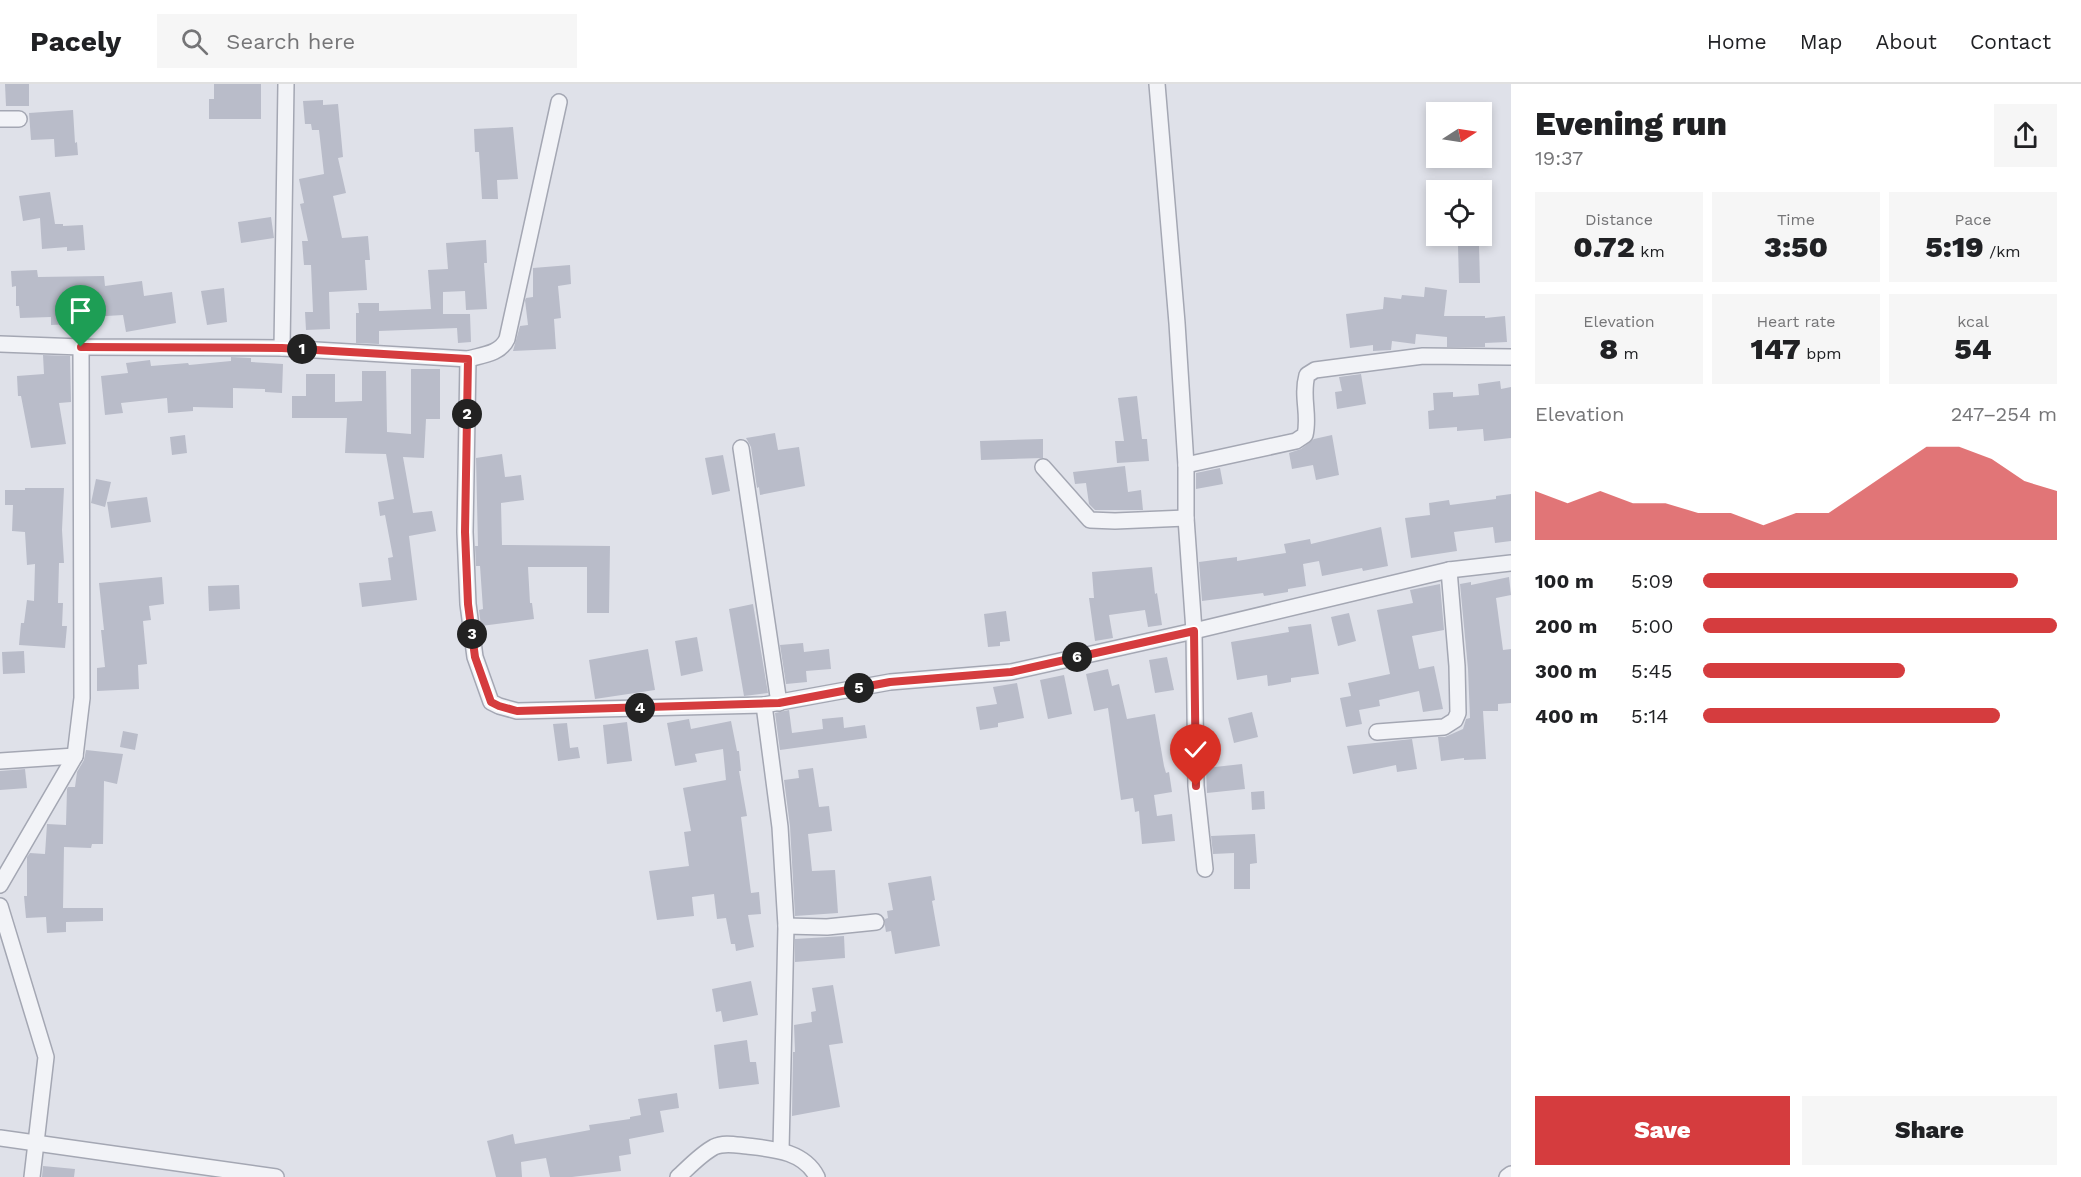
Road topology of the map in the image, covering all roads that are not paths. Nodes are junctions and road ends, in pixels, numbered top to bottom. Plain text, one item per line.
1 (286, 84) edge
2 (1157, 84) edge
3 (559, 102) dead end
4 (0, 119) edge
5 (19, 119) dead end
6 (0, 344) edge
7 (81, 347) junction
8 (282, 348) junction
9 (1511, 357) edge
10 (468, 359) junction
11 (741, 448) dead end
12 (1186, 465) junction
13 (1043, 467) dead end
14 (1186, 518) junction
15 (1511, 563) edge
16 (1449, 570) junction
17 (1194, 631) junction
18 (772, 704) junction
19 (1377, 732) dead end
20 (75, 756) junction
21 (0, 761) edge
22 (1205, 869) dead end
23 (0, 885) edge
24 (0, 906) edge
25 (876, 922) dead end
26 (786, 926) junction
27 (0, 1138) edge
28 (37, 1143) junction
29 (781, 1150) junction
30 (1511, 1174) edge
31 (32, 1177) edge
32 (276, 1177) edge
33 (678, 1177) edge
34 (817, 1177) edge
35 (1507, 1177) edge

1 - 8 street
2 - 12 street
3 - 10 street
4 - 5 street
6 - 7 street
7 - 8 street
7 - 20 street
8 - 10 street
9 - 12 street
10 - 18 street
11 - 18 street
12 - 14 street
13 - 14 street
14 - 17 street
15 - 16 street
16 - 17 street
16 - 19 street
17 - 18 street
17 - 22 street
18 - 26 street
20 - 21 street
20 - 23 street
24 - 28 street
25 - 26 street
26 - 29 street
27 - 28 street
28 - 31 street
28 - 32 street
29 - 33 street
29 - 34 street
30 - 35 street

